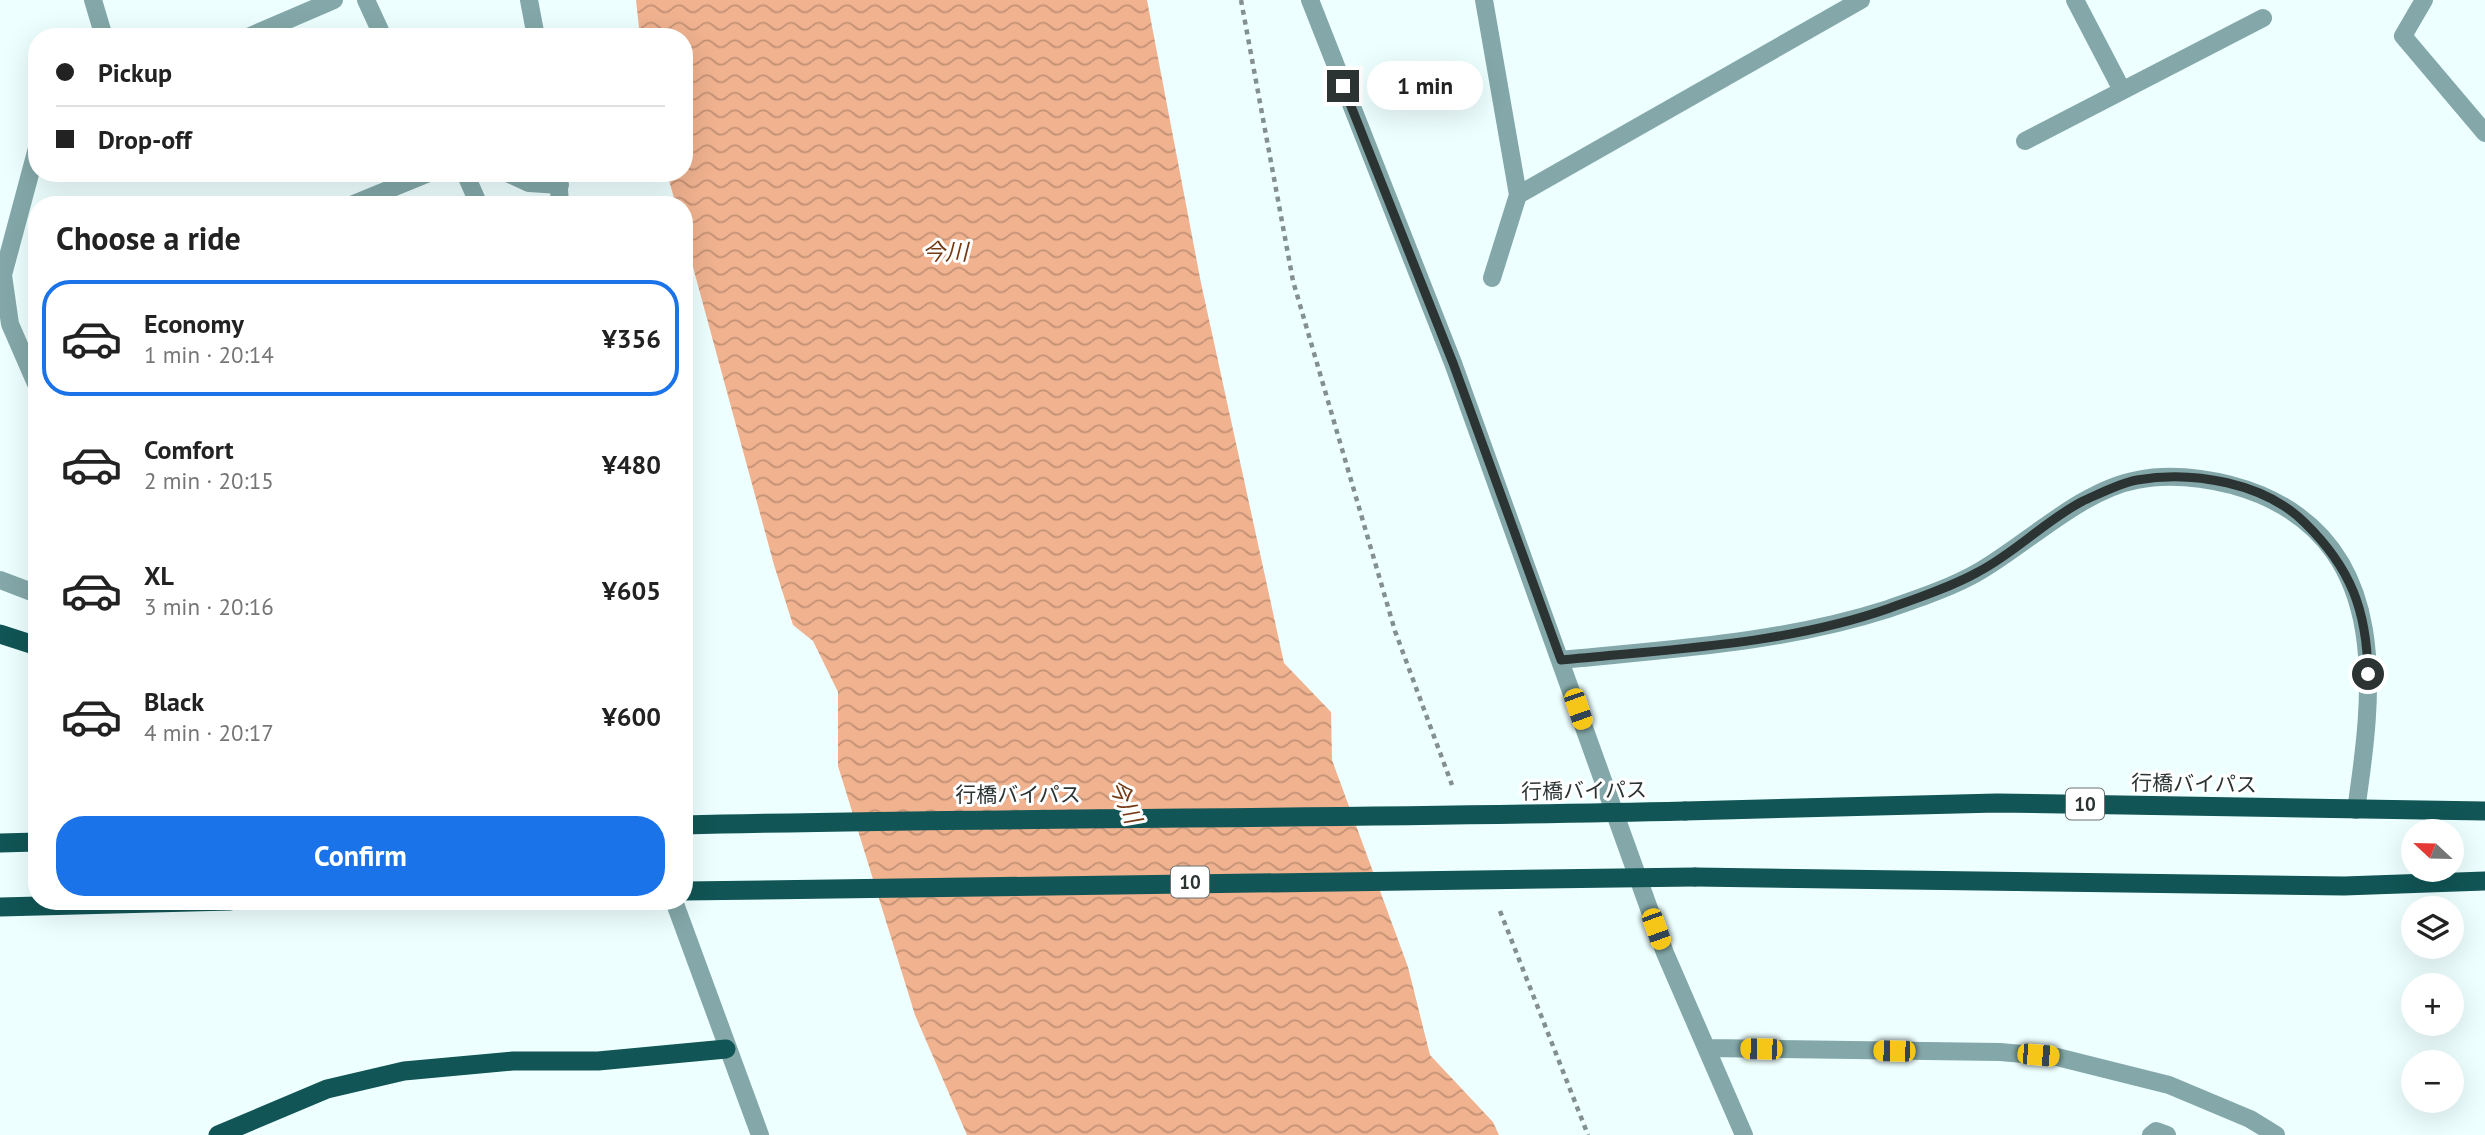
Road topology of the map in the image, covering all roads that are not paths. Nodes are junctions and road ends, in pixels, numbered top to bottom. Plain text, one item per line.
1 (93, 0) edge
2 (334, 0) edge
3 (366, 0) edge
4 (529, 0) edge
5 (1310, 0) edge
6 (1484, 0) edge
7 (1861, 0) edge
8 (2075, 0) edge
9 (2424, 0) edge
10 (2263, 18) dead end
11 (101, 28) edge
12 (269, 28) edge
13 (379, 28) edge
14 (534, 28) edge
15 (2122, 90) junction
16 (2485, 133) edge
17 (2025, 141) dead end
18 (28, 182) edge
19 (407, 182) edge
20 (1518, 195) junction
21 (373, 196) edge
22 (1492, 278) dead end
23 (28, 365) edge
24 (0, 580) edge
25 (28, 590) edge
26 (0, 634) edge
27 (28, 643) edge
28 (1561, 660) junction
29 (2356, 810) junction
30 (2485, 811) edge
31 (693, 825) edge
32 (28, 842) edge
33 (0, 843) edge
34 (2485, 881) edge
35 (693, 891) edge
36 (28, 906) edge
37 (0, 907) edge
38 (677, 910) edge
39 (1708, 1048) junction
40 (726, 1049) junction
41 (218, 1135) edge
42 (760, 1135) edge
43 (1744, 1135) edge
44 (2151, 1135) edge
45 (2167, 1135) edge
46 (2276, 1135) edge

1 - 11 street
2 - 12 street
3 - 13 street
4 - 14 street
5 - 28 street
6 - 20 street
7 - 20 street
8 - 15 street
9 - 16 street
10 - 15 street
15 - 17 street
18 - 23 street
19 - 21 street
20 - 22 street
24 - 25 street
26 - 27 highway
28 - 29 street
28 - 39 street
29 - 30 highway, 行橋バイパス / 10
29 - 31 highway, 行橋バイパス / 10, bridge
32 - 33 highway
34 - 35 highway, 10, bridge
36 - 37 highway
38 - 40 street
39 - 43 street
39 - 46 street
40 - 41 highway
40 - 42 street
44 - 45 street

